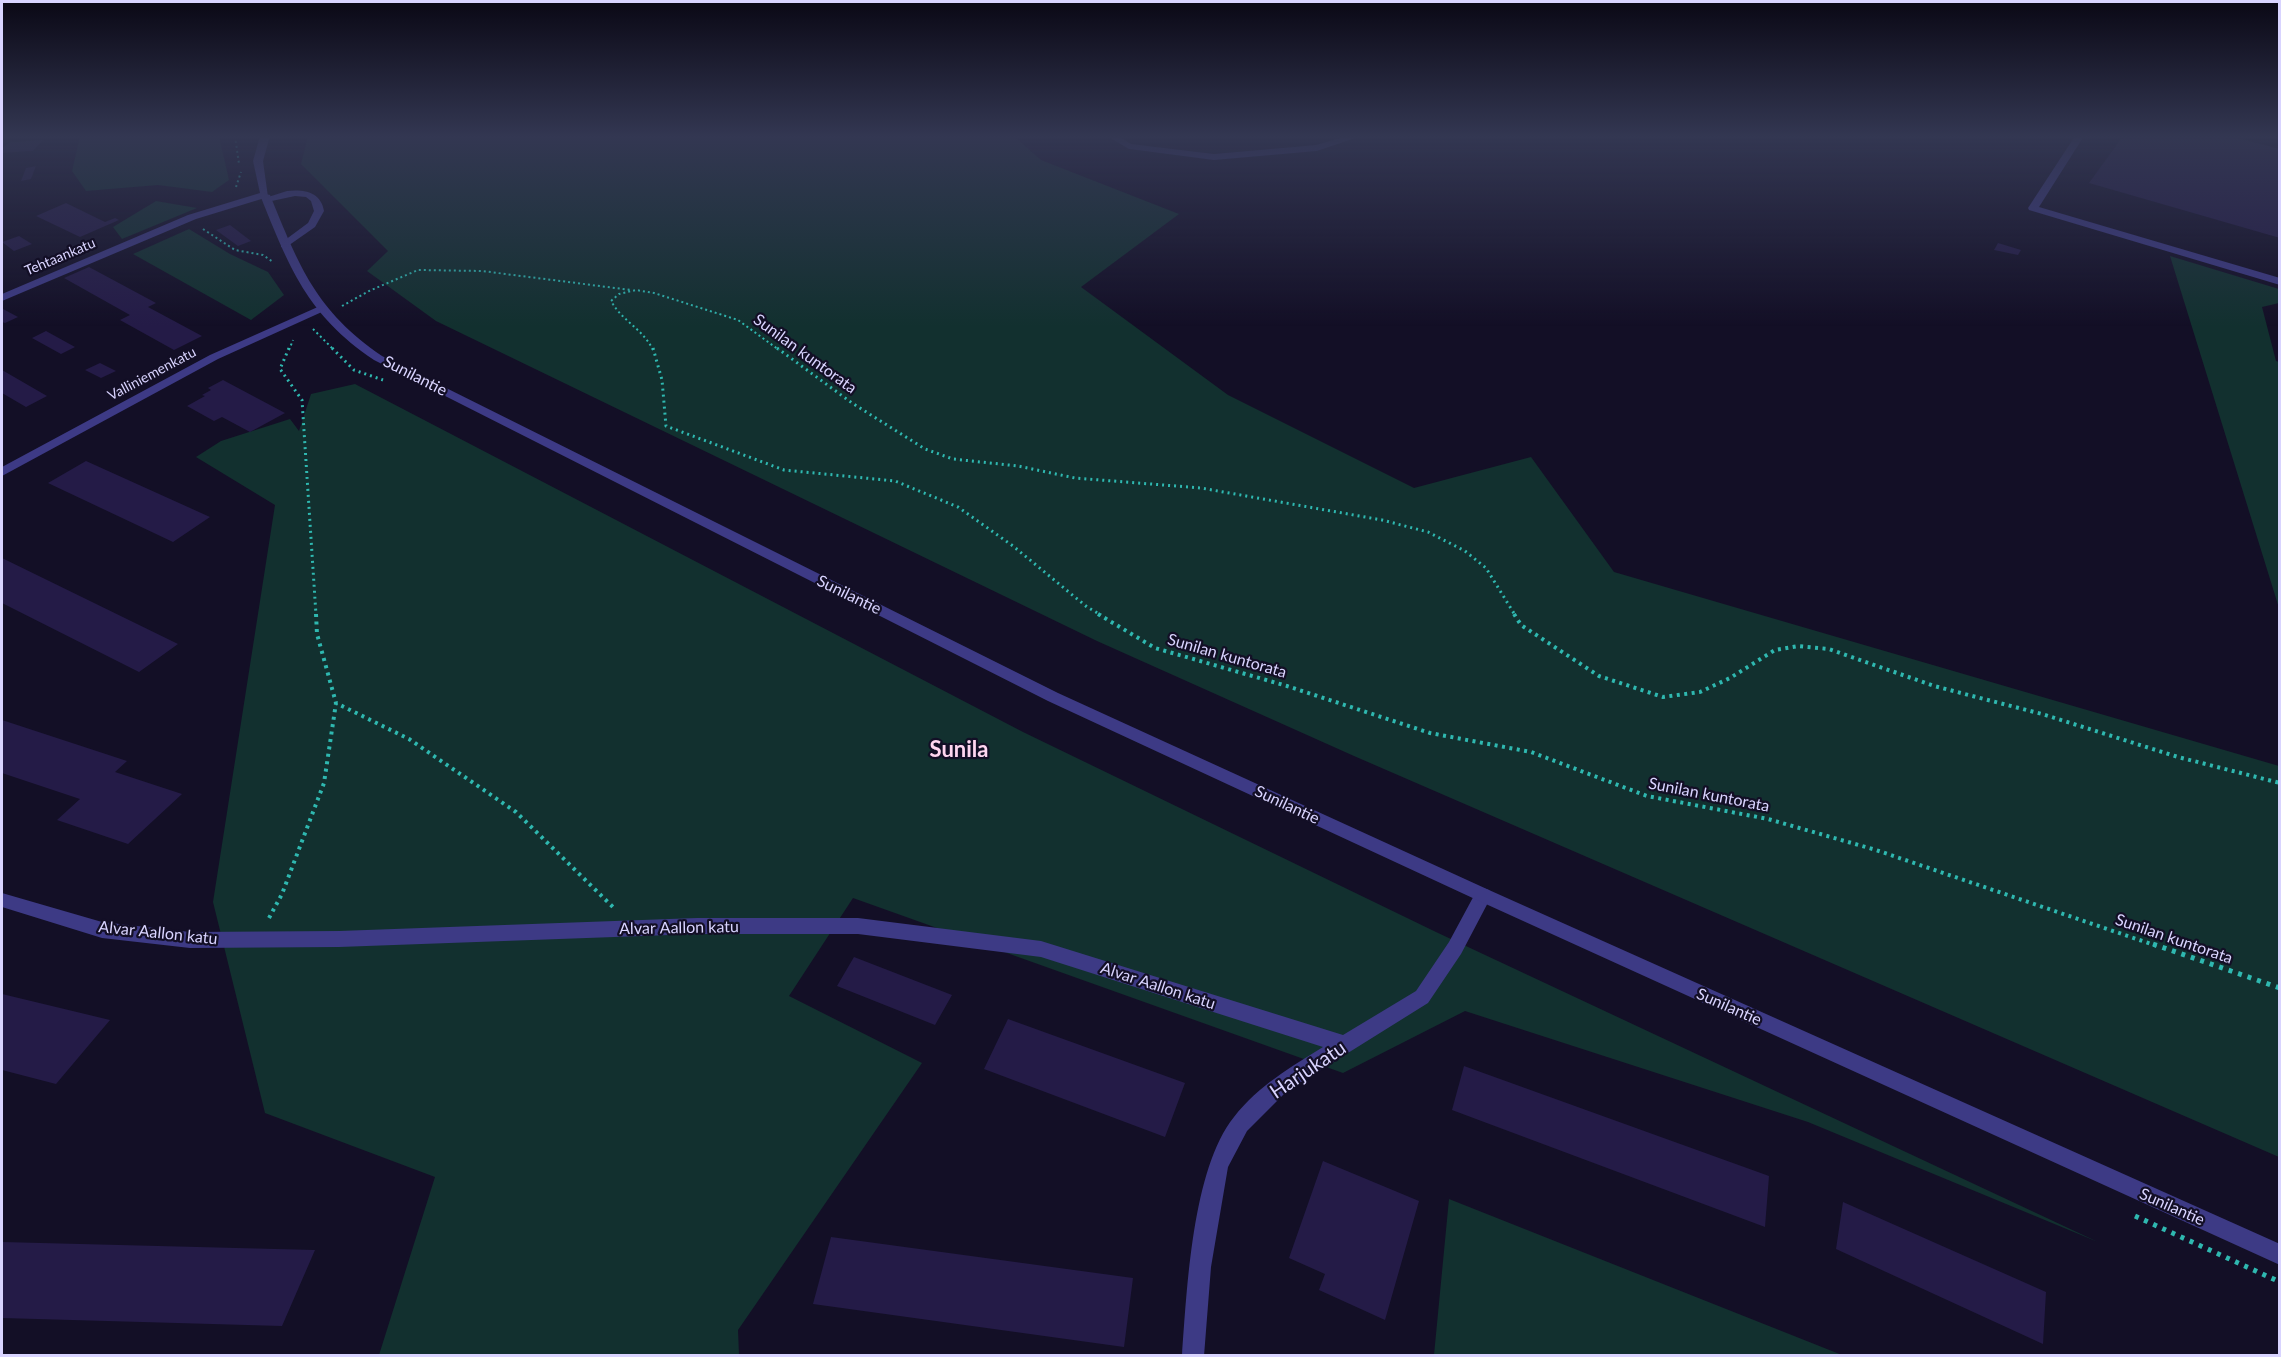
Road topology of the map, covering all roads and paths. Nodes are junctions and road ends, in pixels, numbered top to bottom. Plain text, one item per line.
1 (223, 199) edge
2 (257, 199) edge
3 (267, 199) edge
4 (315, 199) edge
5 (2038, 199) edge
6 (211, 211) junction
7 (285, 245) junction
8 (277, 269) dead end
9 (2280, 282) edge
10 (636, 290) junction
11 (2, 298) edge
12 (323, 312) junction
13 (295, 334) dead end
14 (2, 472) edge
15 (336, 703) junction
16 (2280, 783) edge
17 (1483, 895) junction
18 (2, 900) edge
19 (633, 929) junction
20 (258, 940) junction
21 (2280, 988) edge
22 (1345, 1045) junction
23 (2280, 1255) edge
24 (1193, 1356) edge

1 - 6 path
2 - 6 street, Tehtaankatu
3 - 7 street, Sunilantie
4 - 7 street, Tehtaankatu
5 - 9 street
6 - 8 path
6 - 11 street, Tehtaankatu
7 - 12 street, Sunilantie
10 - 12 path
10 - 16 path, Sunilan kuntorata
10 - 21 path, Sunilan kuntorata
12 - 14 street, Valliniemenkatu
12 - 17 street, Sunilantie
13 - 15 path
15 - 19 path
15 - 20 path
17 - 22 street, Harjukatu
17 - 23 street, Sunilantie
18 - 20 street, Alvar Aallon katu
19 - 20 street, Alvar Aallon katu
19 - 22 street, Alvar Aallon katu
22 - 24 street, Harjukatu

